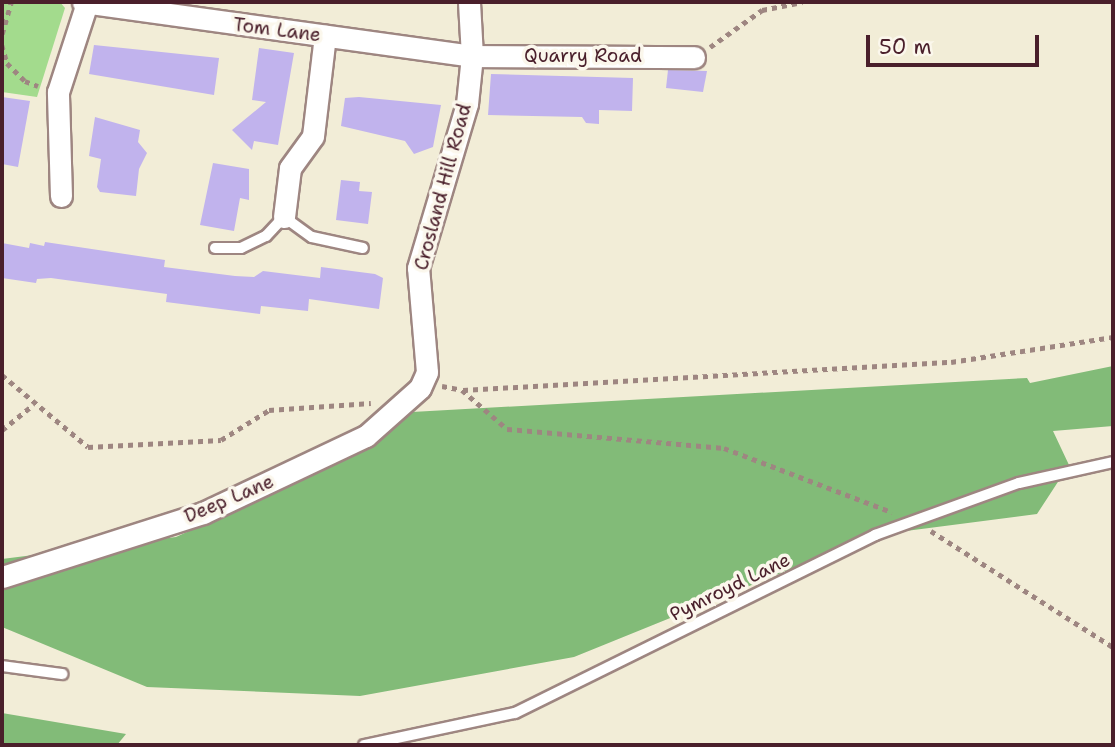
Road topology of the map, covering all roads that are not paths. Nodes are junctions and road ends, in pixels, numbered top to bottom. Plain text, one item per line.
1 (469, 2) edge
2 (85, 4) edge
3 (203, 11) edge
4 (325, 36) junction
5 (472, 56) junction
6 (694, 57) road end
7 (61, 196) dead end
8 (284, 217) junction
9 (215, 247) dead end
10 (363, 248) dead end
11 (425, 377) joint
12 (1113, 463) edge
13 (2, 577) edge
14 (2, 666) edge
15 (62, 674) dead end
16 (364, 745) edge

1 - 5 street, Crosland Hill Road
2 - 3 street, Tom Lane
2 - 7 street
3 - 4 street, Tom Lane
4 - 5 street, Tom Lane
4 - 8 street
5 - 6 street, Quarry Road
5 - 11 street, Crosland Hill Road
8 - 9 lane
8 - 10 lane
11 - 13 street, Deep Lane
12 - 16 lane, Pymroyd Lane
14 - 15 lane

